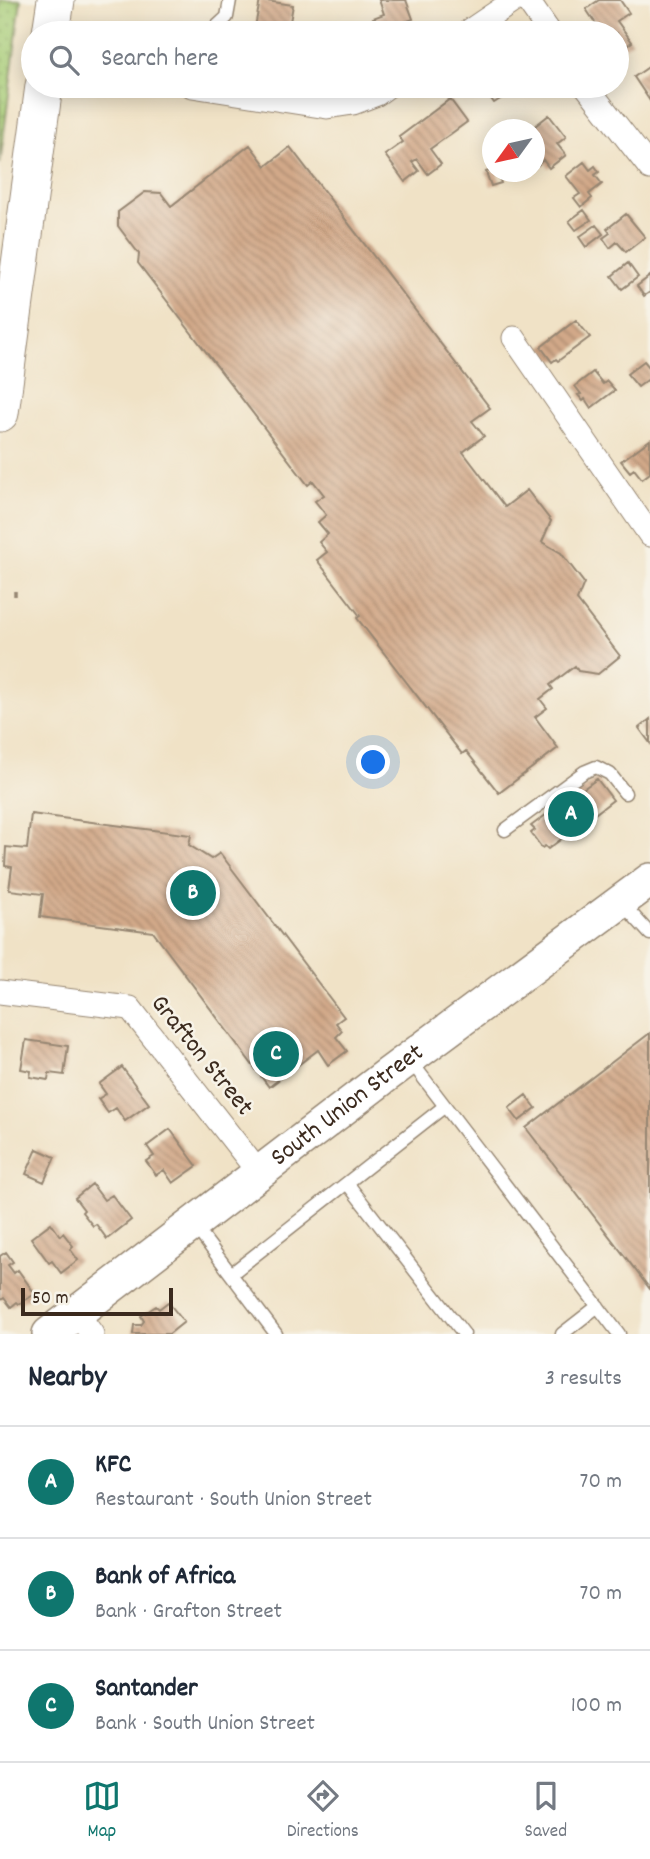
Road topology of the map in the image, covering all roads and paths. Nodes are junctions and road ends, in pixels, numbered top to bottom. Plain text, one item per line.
1 (56, 0) edge
2 (230, 0) edge
3 (514, 0) edge
4 (527, 0) edge
5 (53, 21) edge
6 (223, 21) edge
7 (483, 21) edge
8 (542, 21) edge
9 (42, 98) edge
10 (269, 98) edge
11 (366, 98) edge
12 (595, 98) edge
13 (650, 168) edge
14 (514, 338) dead end
15 (3, 373) edge
16 (0, 413) edge
17 (650, 535) edge
18 (15, 587) dead end
19 (15, 596) dead end
20 (625, 793) dead end
21 (505, 830) dead end
22 (650, 880) edge
23 (621, 902) junction
24 (650, 934) edge
25 (0, 992) edge
26 (409, 1059) junction
27 (445, 1106) junction
28 (259, 1173) junction
29 (347, 1183) junction
30 (193, 1223) junction
31 (231, 1274) junction
32 (598, 1306) junction
33 (84, 1323) edge
34 (49, 1334) edge
35 (276, 1334) edge
36 (464, 1334) edge
37 (562, 1334) edge
38 (619, 1334) edge

1 - 5 main road
2 - 6 lane
3 - 7 street
4 - 8 street
9 - 15 main road
10 - 11 street
12 - 13 street
14 - 17 street
15 - 16 main road
18 - 19 path
20 - 21 lane
22 - 23 main road, South Union Street
23 - 24 lane
23 - 26 main road, South Union Street
25 - 28 street, Grafton Street
26 - 27 lane
26 - 28 main road, South Union Street
27 - 29 lane
27 - 32 lane
28 - 30 main road, South Union Street
29 - 31 lane
29 - 36 lane
30 - 31 lane
30 - 33 main road, South Union Street
31 - 35 lane
32 - 37 lane
32 - 38 lane
33 - 34 main road, South Union Street

